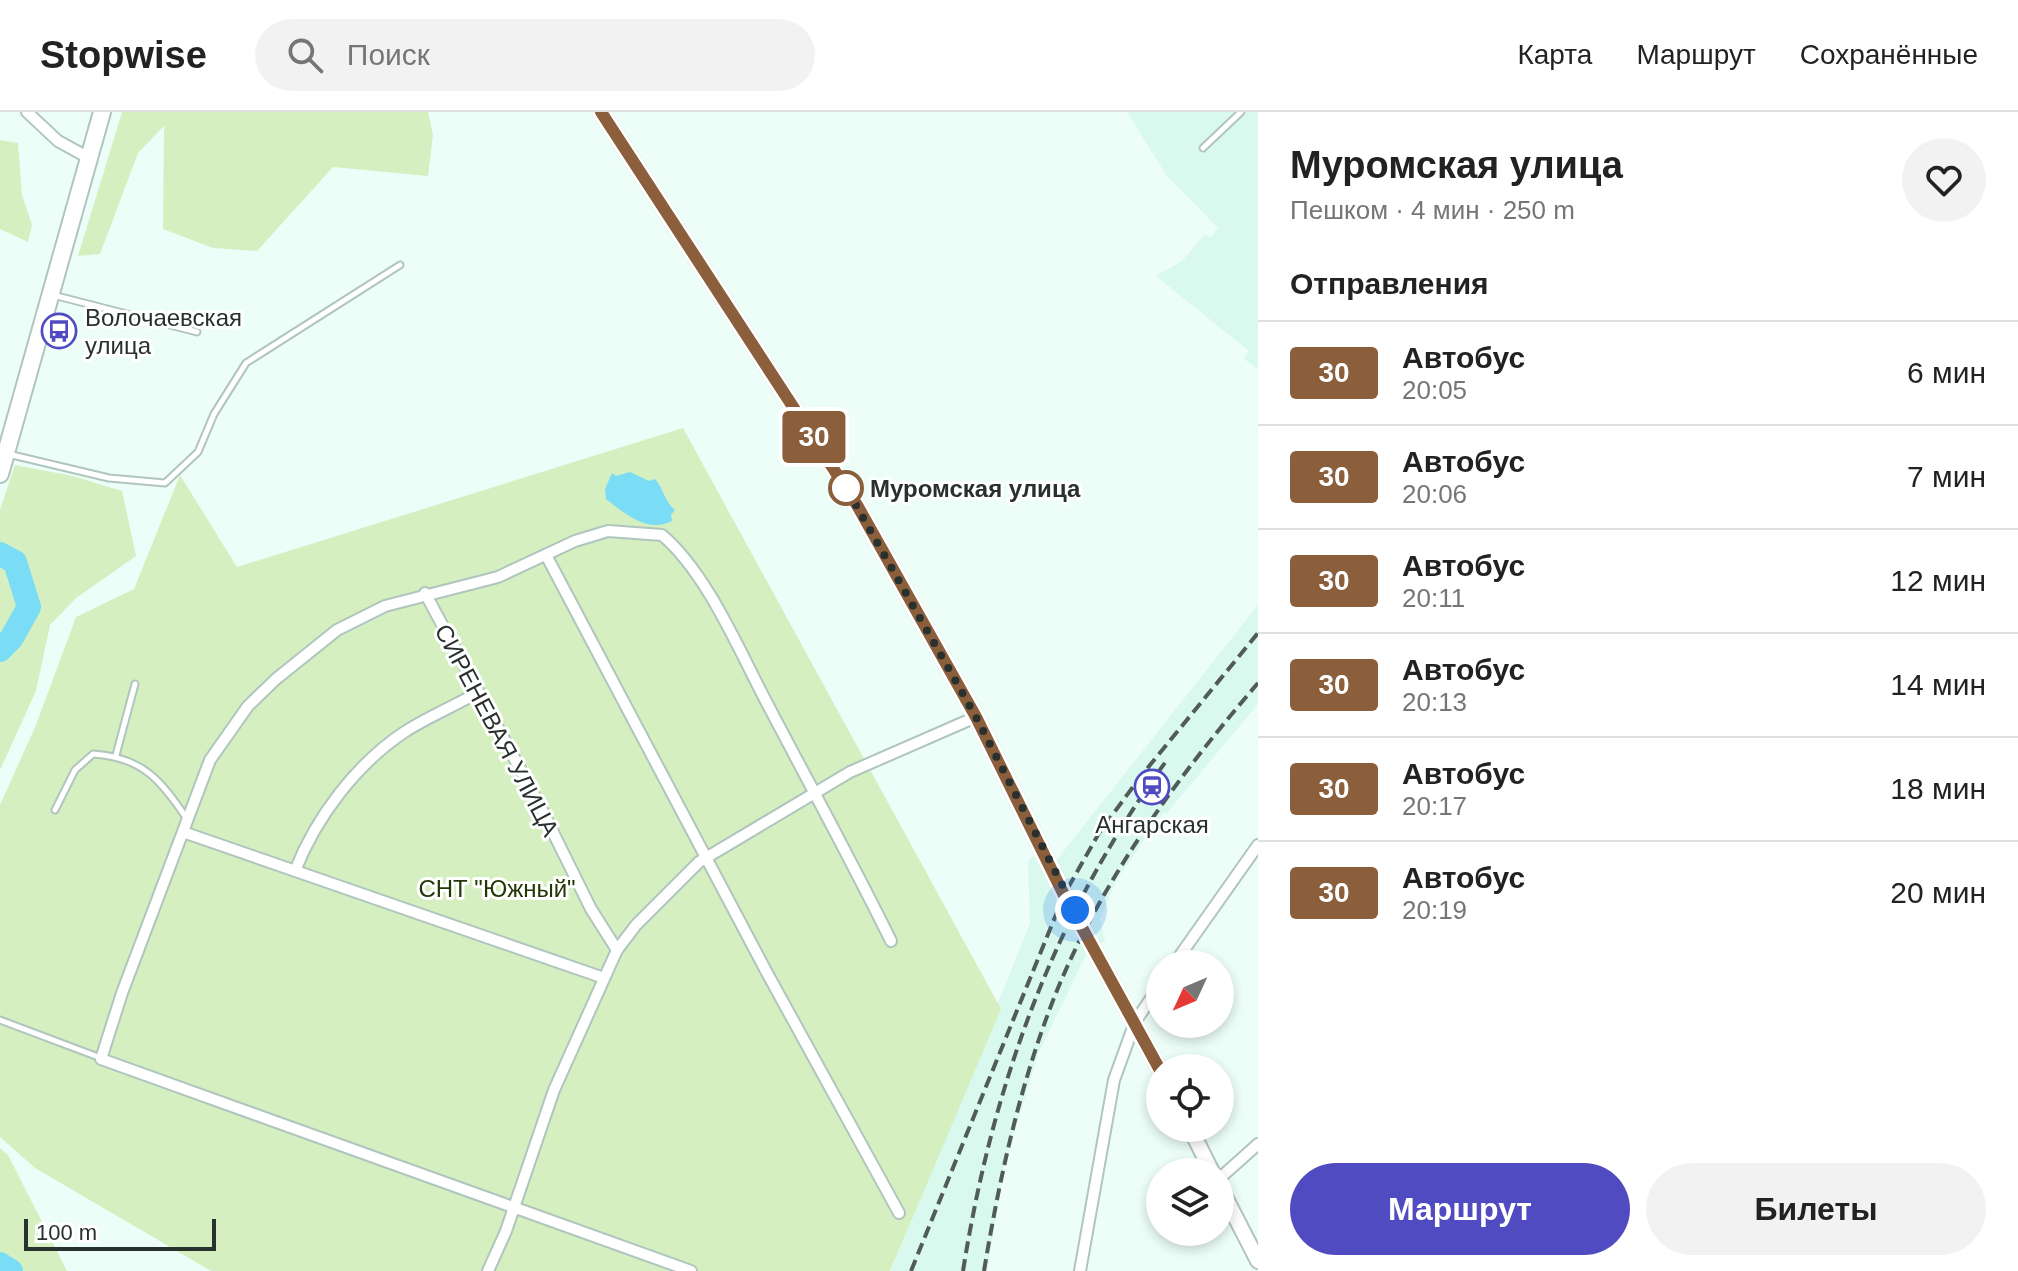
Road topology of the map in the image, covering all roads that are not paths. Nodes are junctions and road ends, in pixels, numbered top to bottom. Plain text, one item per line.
1 (27, 112) edge
2 (102, 112) edge
3 (601, 112) edge
4 (1241, 112) edge
5 (1203, 148) dead end
6 (89, 158) junction
7 (400, 265) dead end
8 (52, 294) junction
9 (197, 332) dead end
10 (3, 452) edge
11 (0, 474) edge
12 (546, 555) junction
13 (425, 593) junction
14 (135, 684) dead end
15 (477, 693) junction
16 (976, 717) junction
17 (116, 755) junction
18 (816, 792) junction
19 (55, 810) dead end
20 (188, 819) junction
21 (183, 832) junction
22 (1258, 845) edge
23 (706, 858) junction
24 (295, 871) junction
25 (891, 941) dead end
26 (617, 950) junction
27 (1184, 950) edge
28 (604, 978) junction
29 (1146, 1006) edge
30 (0, 1020) edge
31 (1135, 1022) junction
32 (1152, 1054) edge
33 (101, 1059) junction
34 (1258, 1144) edge
35 (1234, 1165) edge
36 (514, 1208) junction
37 (899, 1213) dead end
38 (1234, 1214) edge
39 (1258, 1261) edge
40 (488, 1271) edge
41 (691, 1271) edge
42 (1080, 1271) edge

1 - 6 street
2 - 6 main road
3 - 16 main road
4 - 5 lane
6 - 8 main road
7 - 10 lane
8 - 9 lane
8 - 10 main road
10 - 11 main road
12 - 13 street
12 - 18 street
12 - 23 street
13 - 15 street, СИРЕНЕВАЯ УЛИЦА
13 - 20 street
14 - 17 lane
15 - 24 street
15 - 26 street, СИРЕНЕВАЯ УЛИЦА
16 - 18 street
16 - 31 main road
17 - 19 lane
17 - 20 lane
18 - 23 street
18 - 25 street
20 - 21 street
21 - 24 street
21 - 33 street
22 - 27 street
23 - 26 street
23 - 37 street
24 - 28 street
26 - 28 street
28 - 36 street
29 - 31 street
30 - 33 lane
31 - 32 main road
31 - 42 street
33 - 36 street
34 - 35 street
36 - 40 street
36 - 41 street
38 - 39 main road

